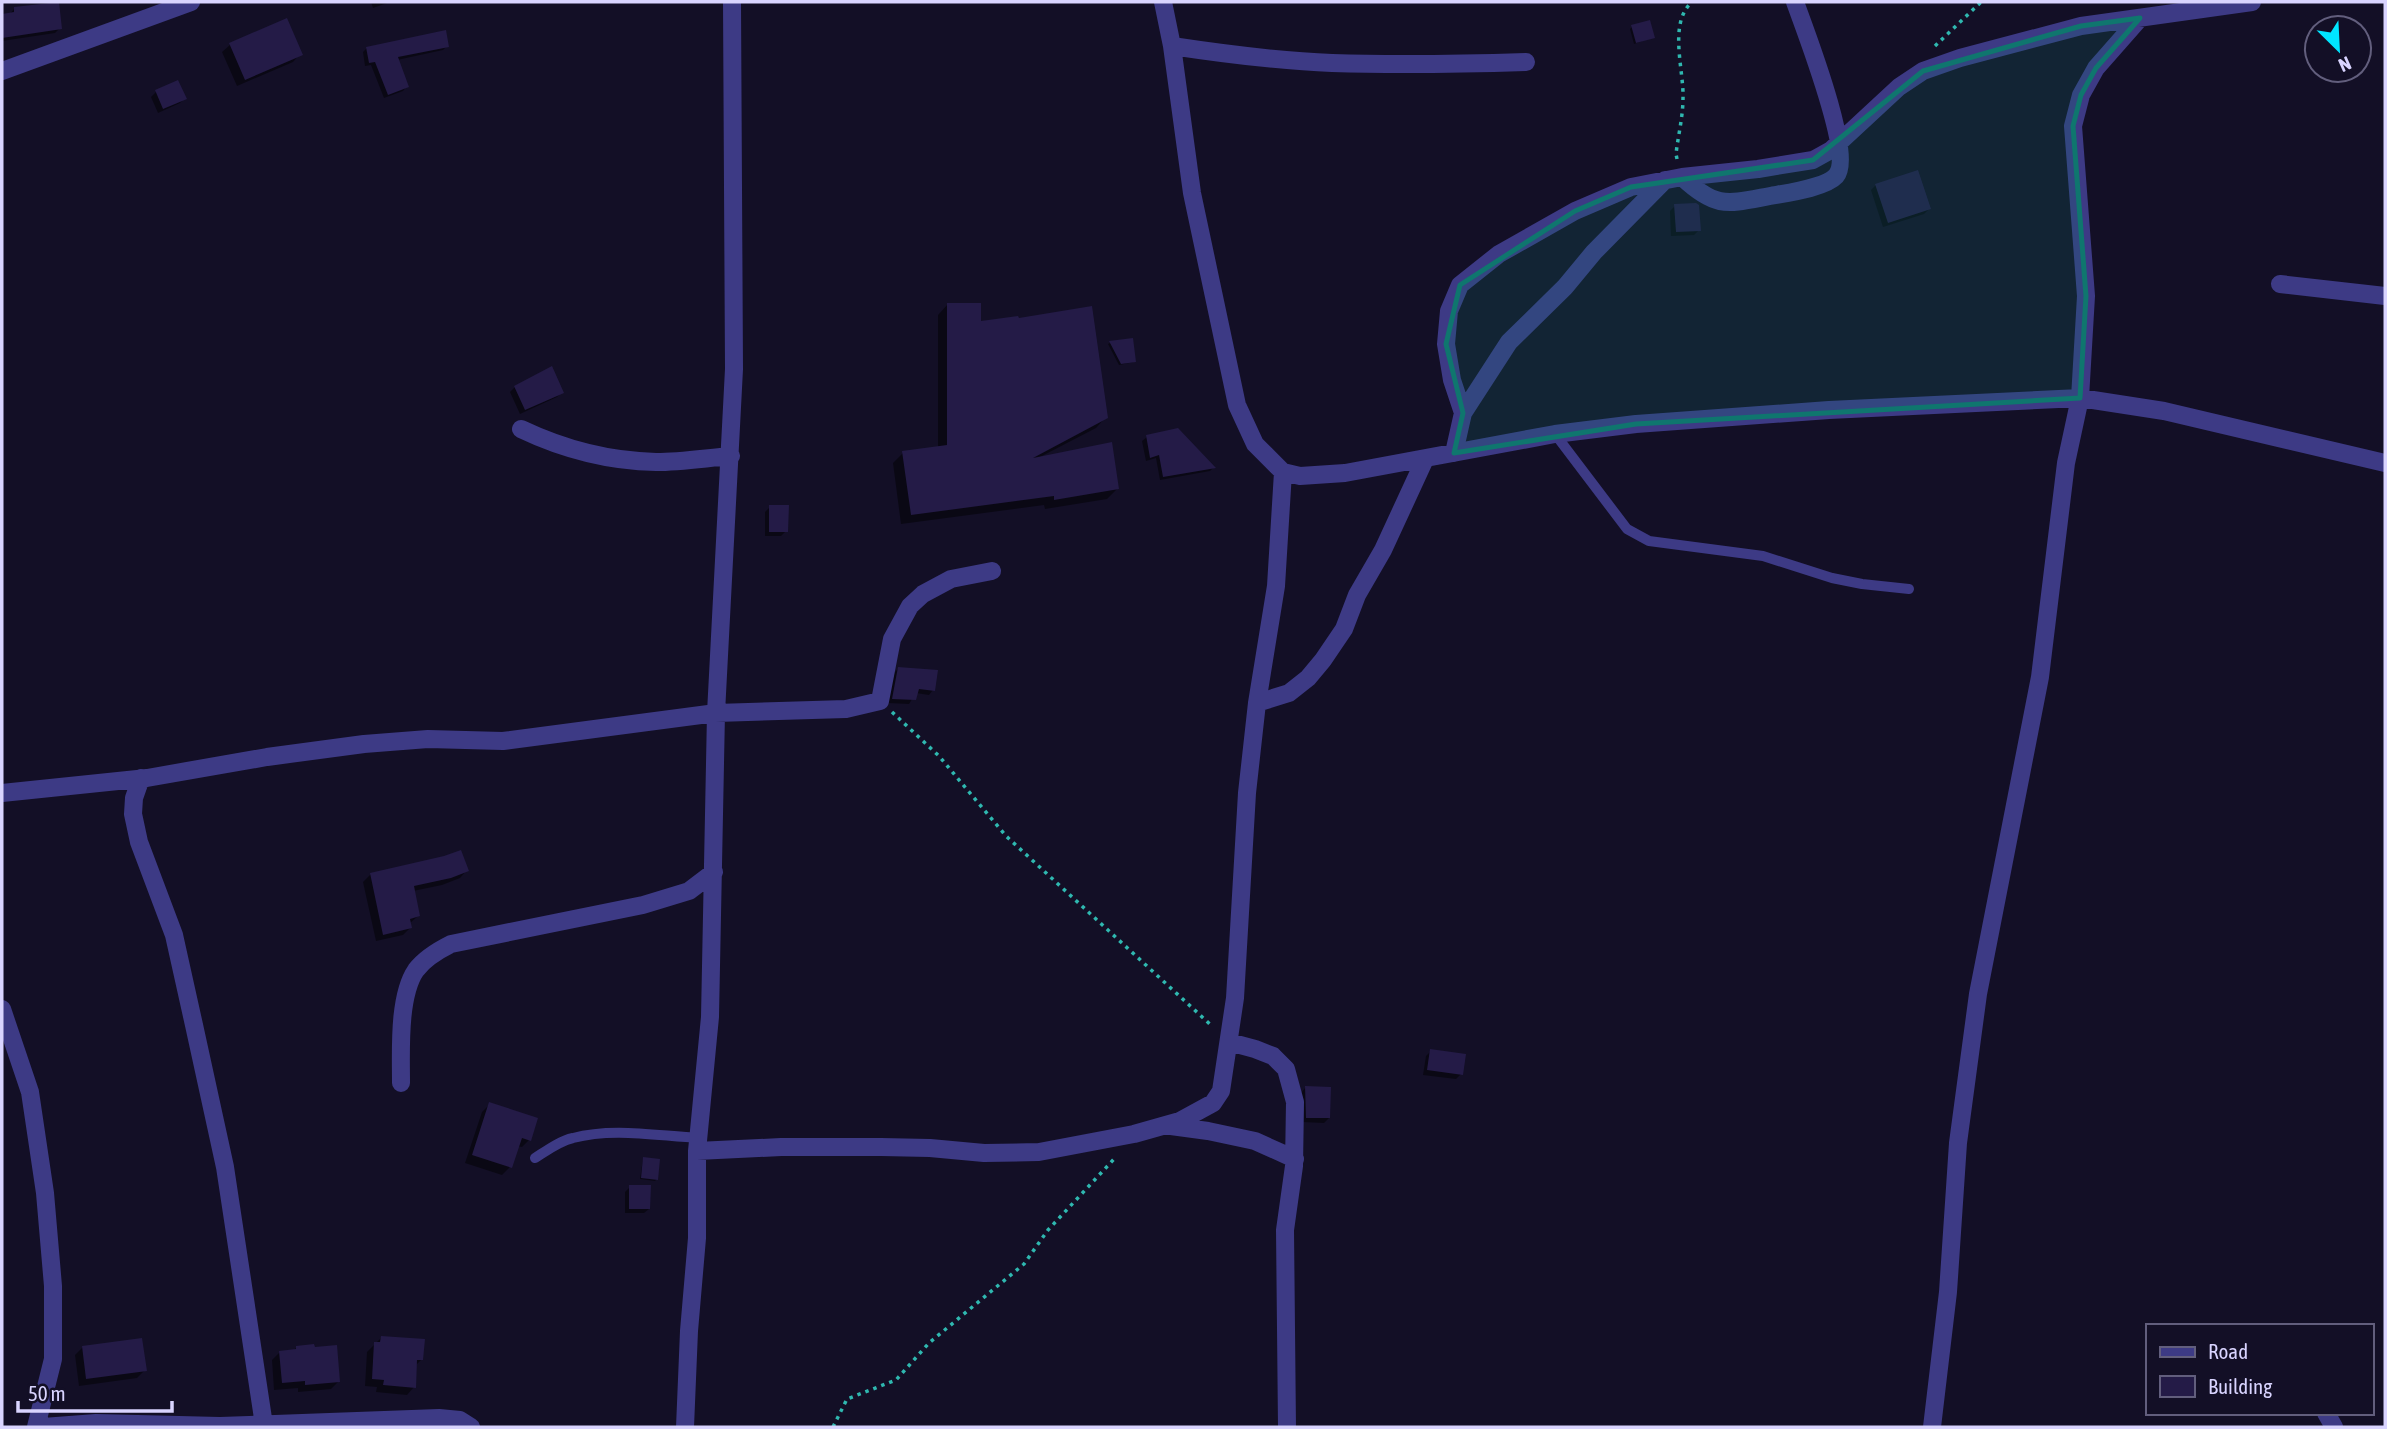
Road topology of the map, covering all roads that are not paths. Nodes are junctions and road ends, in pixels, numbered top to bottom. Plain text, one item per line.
1 (191, 2) edge
2 (732, 2) edge
3 (1163, 2) edge
4 (1795, 2) edge
5 (2252, 2) edge
6 (2231, 4) edge
7 (2140, 18) junction
8 (1172, 46) junction
9 (1526, 62) dead end
10 (2, 71) edge
11 (1840, 143) junction
12 (1673, 179) junction
13 (2280, 284) dead end
14 (2385, 296) edge
15 (2080, 398) junction
16 (1463, 413) junction
17 (521, 429) dead end
18 (1555, 435) junction
19 (1454, 453) junction
20 (731, 456) junction
21 (1424, 459) junction
22 (2385, 463) edge
23 (1283, 472) junction
24 (992, 571) dead end
25 (1909, 589) dead end
26 (1257, 703) junction
27 (716, 712) junction
28 (141, 778) junction
29 (2, 793) edge
30 (714, 872) junction
31 (2, 1009) edge
32 (1229, 1042) junction
33 (401, 1083) dead end
34 (1165, 1125) junction
35 (698, 1145) junction
36 (535, 1158) dead end
37 (1295, 1159) junction
38 (264, 1425) junction
39 (36, 1427) edge
40 (43, 1427) edge
41 (471, 1427) edge
42 (685, 1427) edge
43 (1287, 1427) edge
44 (1933, 1427) edge

1 - 10 street
2 - 20 street
3 - 8 street
4 - 11 street
5 - 6 street
6 - 7 street
7 - 11 street
7 - 15 street
8 - 9 street
8 - 23 street
11 - 12 street
11 - 12 street
12 - 16 street
12 - 16 street
13 - 14 street
15 - 18 street
15 - 22 street
15 - 44 street
16 - 19 street
17 - 20 street
18 - 19 street
18 - 25 lane
19 - 21 street
20 - 27 street
21 - 23 street
21 - 26 street
23 - 26 street
24 - 27 street
26 - 32 street
27 - 28 street
27 - 30 street
28 - 29 street
28 - 38 street
30 - 33 street
30 - 35 street
31 - 39 street
32 - 34 street
32 - 37 street
34 - 35 street
34 - 37 street
35 - 36 lane
35 - 42 street
37 - 43 street
38 - 40 street
38 - 41 street

